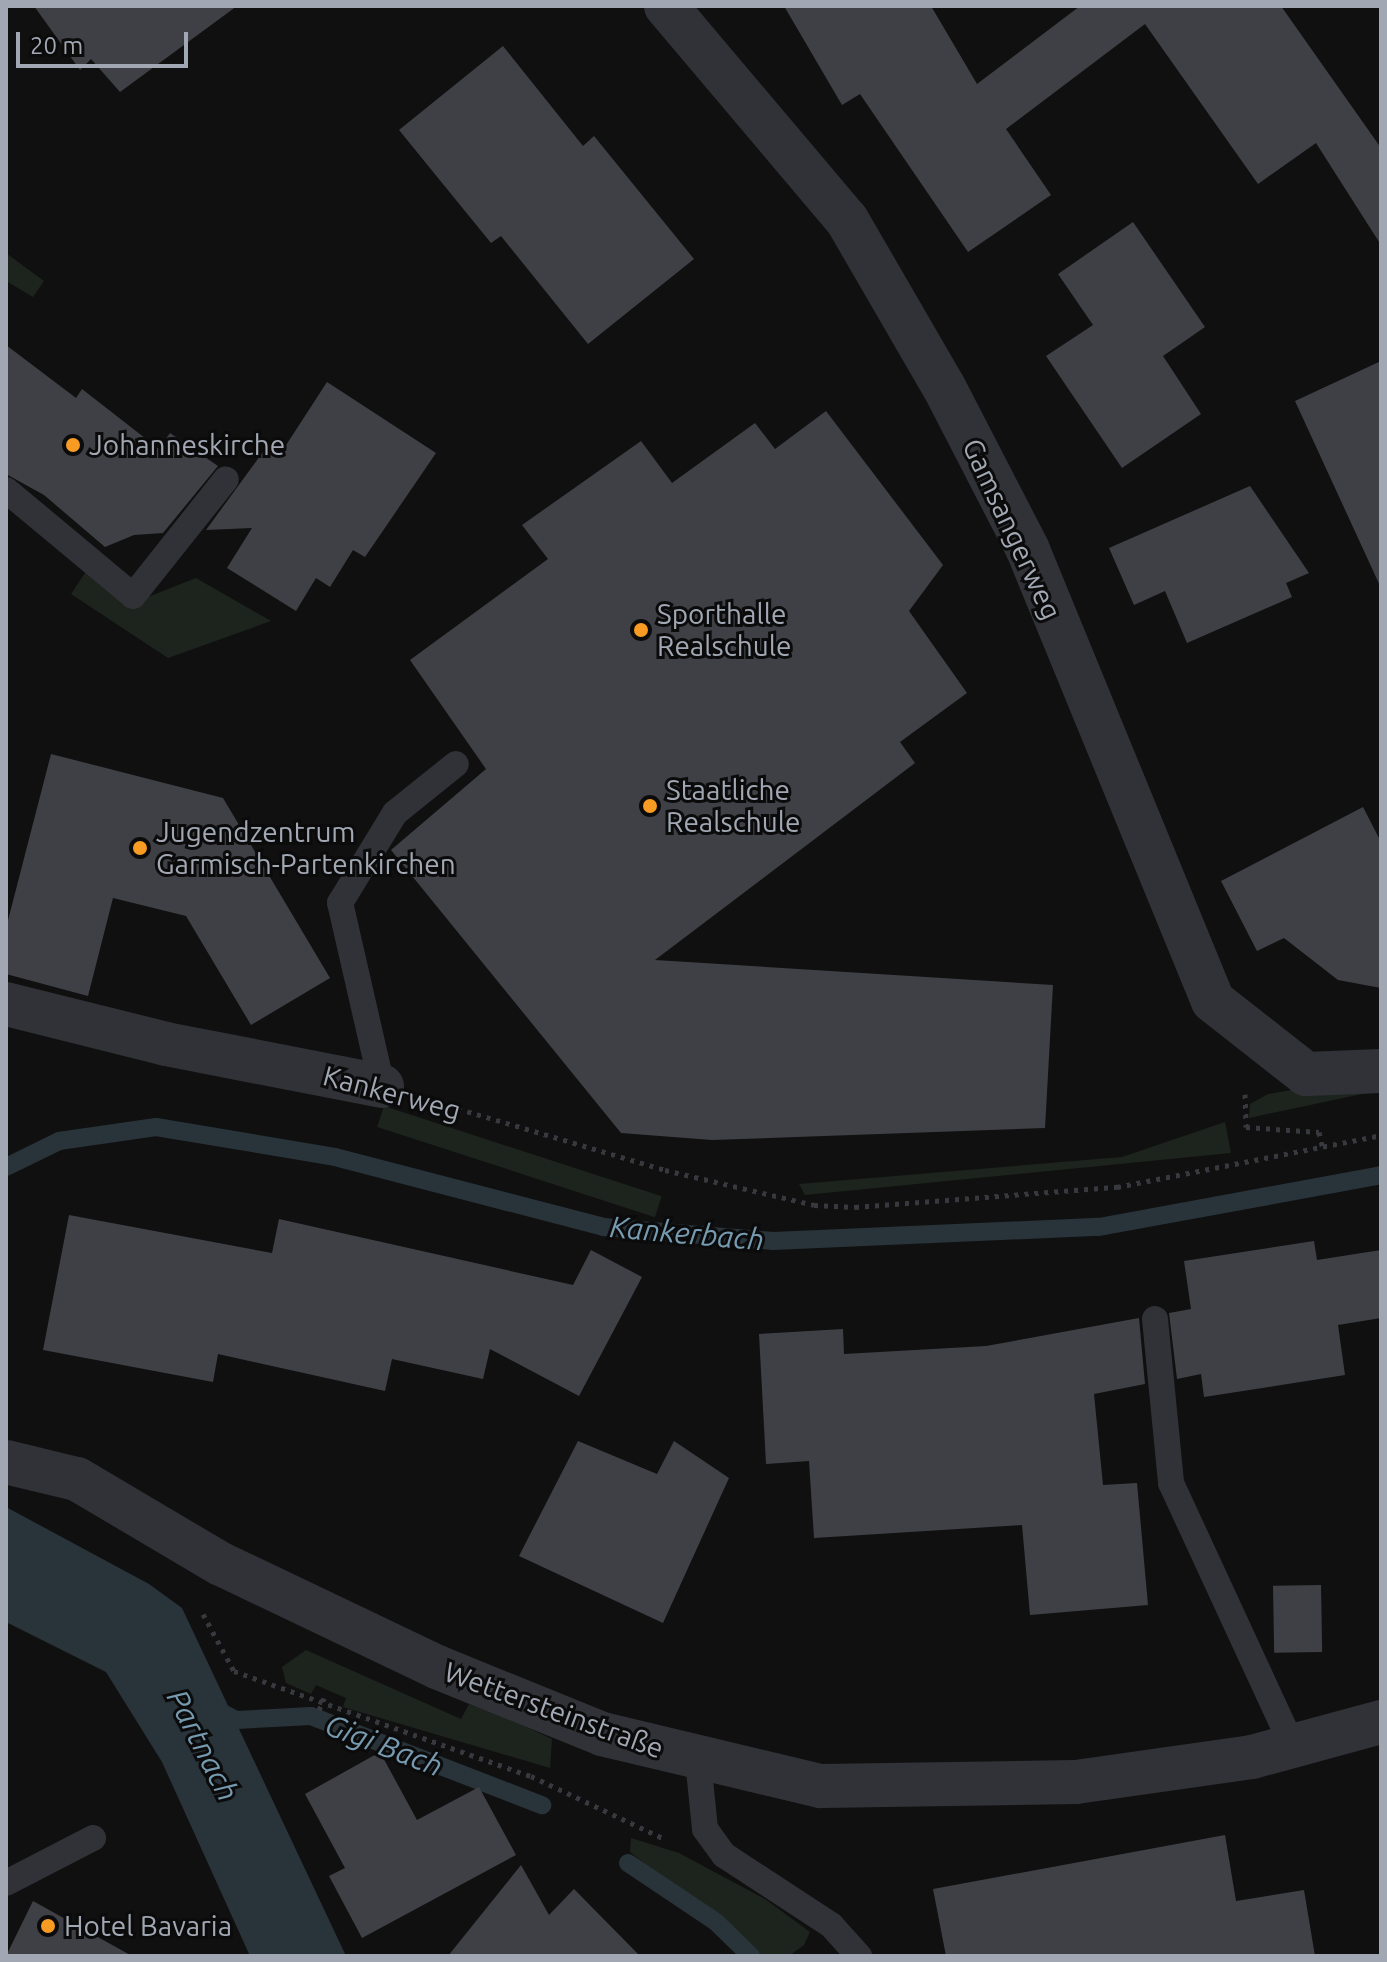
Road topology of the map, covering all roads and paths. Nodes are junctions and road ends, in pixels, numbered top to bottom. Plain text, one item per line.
1 (666, 6) edge
2 (226, 479) dead end
3 (6, 490) edge
4 (456, 764) dead end
5 (6, 1004) edge
6 (1381, 1071) edge
7 (382, 1086) junction
8 (1241, 1109) dead end
9 (1381, 1135) edge
10 (1323, 1150) junction
11 (1155, 1319) dead end
12 (6, 1462) edge
13 (197, 1603) dead end
14 (323, 1700) junction
15 (319, 1710) dead end
16 (1381, 1722) edge
17 (1292, 1745) junction
18 (698, 1760) junction
19 (93, 1838) dead end
20 (677, 1845) dead end
21 (6, 1883) edge
22 (859, 1956) edge

1 - 6 street, Gamsangerweg
2 - 3 lane
4 - 7 lane
5 - 7 street, Kankerweg
7 - 10 path, Kankerweg
8 - 10 path
9 - 10 path, Kankerweg
11 - 17 lane
12 - 18 street, Wettersteinstraße
13 - 14 path
14 - 15 path
14 - 20 path
16 - 17 street, Wettersteinstraße
17 - 18 street, Wettersteinstraße
18 - 22 lane
19 - 21 lane

